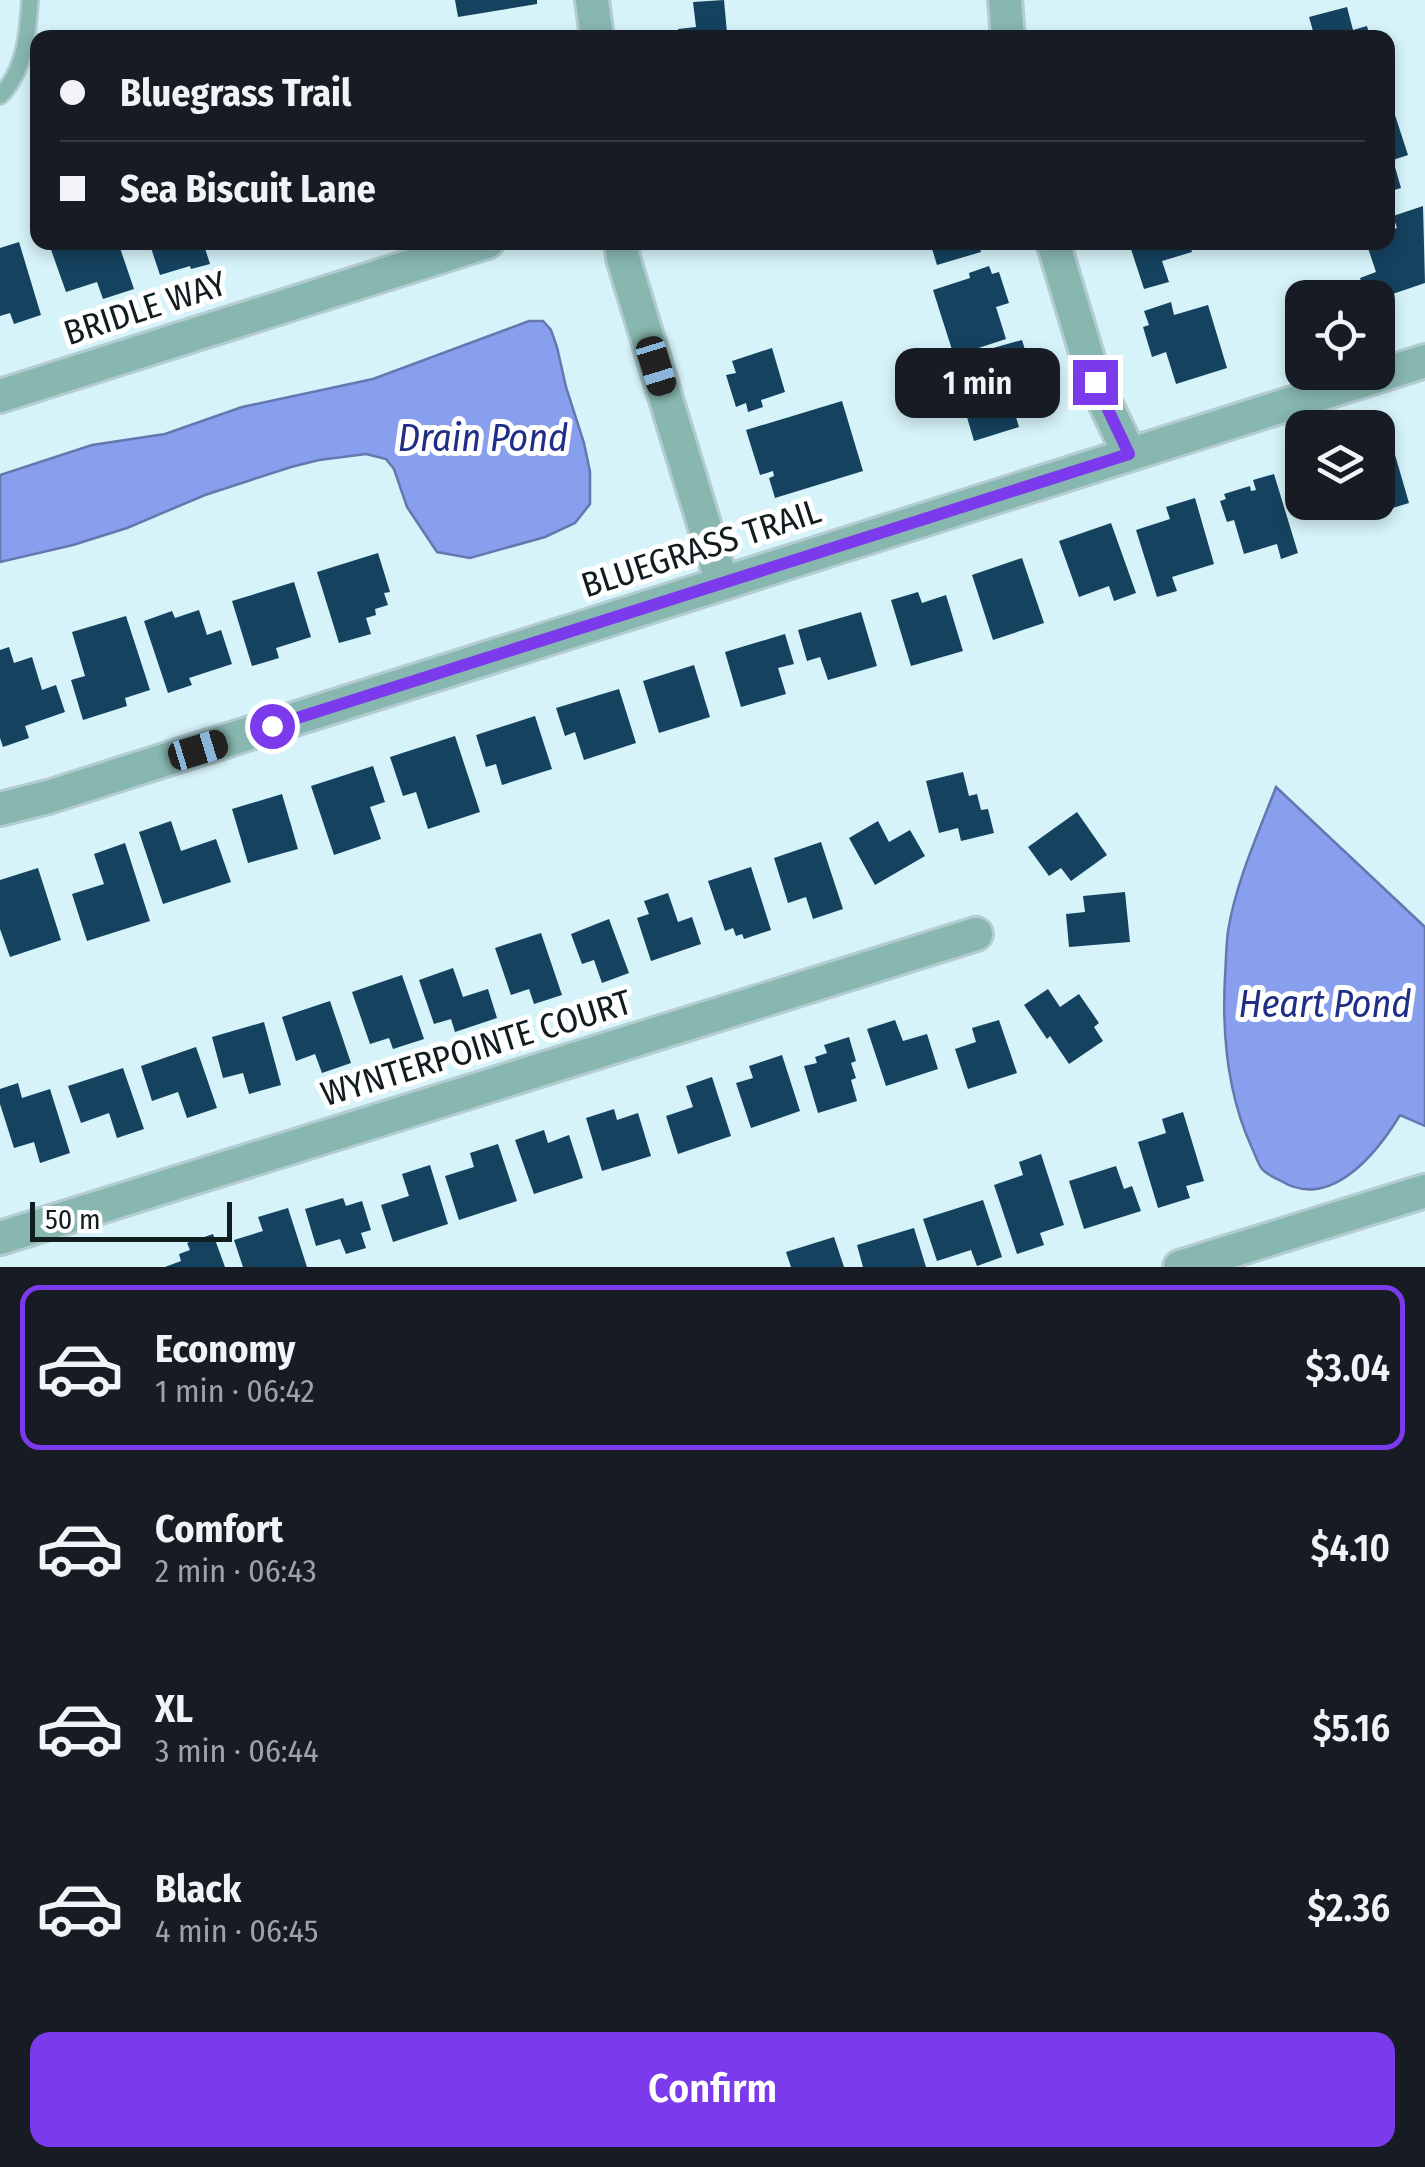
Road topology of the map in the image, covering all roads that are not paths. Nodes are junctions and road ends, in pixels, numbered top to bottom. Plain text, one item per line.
1 (30, 0) edge
2 (592, 0) edge
3 (1004, 0) edge
4 (595, 30) edge
5 (1007, 30) edge
6 (0, 96) edge
7 (461, 250) edge
8 (622, 250) edge
9 (1055, 250) edge
10 (1425, 360) edge
11 (0, 396) edge
12 (1129, 454) junction
13 (722, 583) junction
14 (0, 809) edge
15 (976, 934) dead end
16 (1425, 1191) edge
17 (0, 1238) edge
18 (1180, 1267) edge

1 - 6 lane
2 - 4 street
3 - 5 street
7 - 11 street, BRIDLE WAY
8 - 13 street
9 - 12 street
10 - 12 street, BLUEGRASS TRAIL
12 - 13 street, BLUEGRASS TRAIL
13 - 14 street, BLUEGRASS TRAIL
15 - 17 street, WYNTERPOINTE COURT
16 - 18 street

